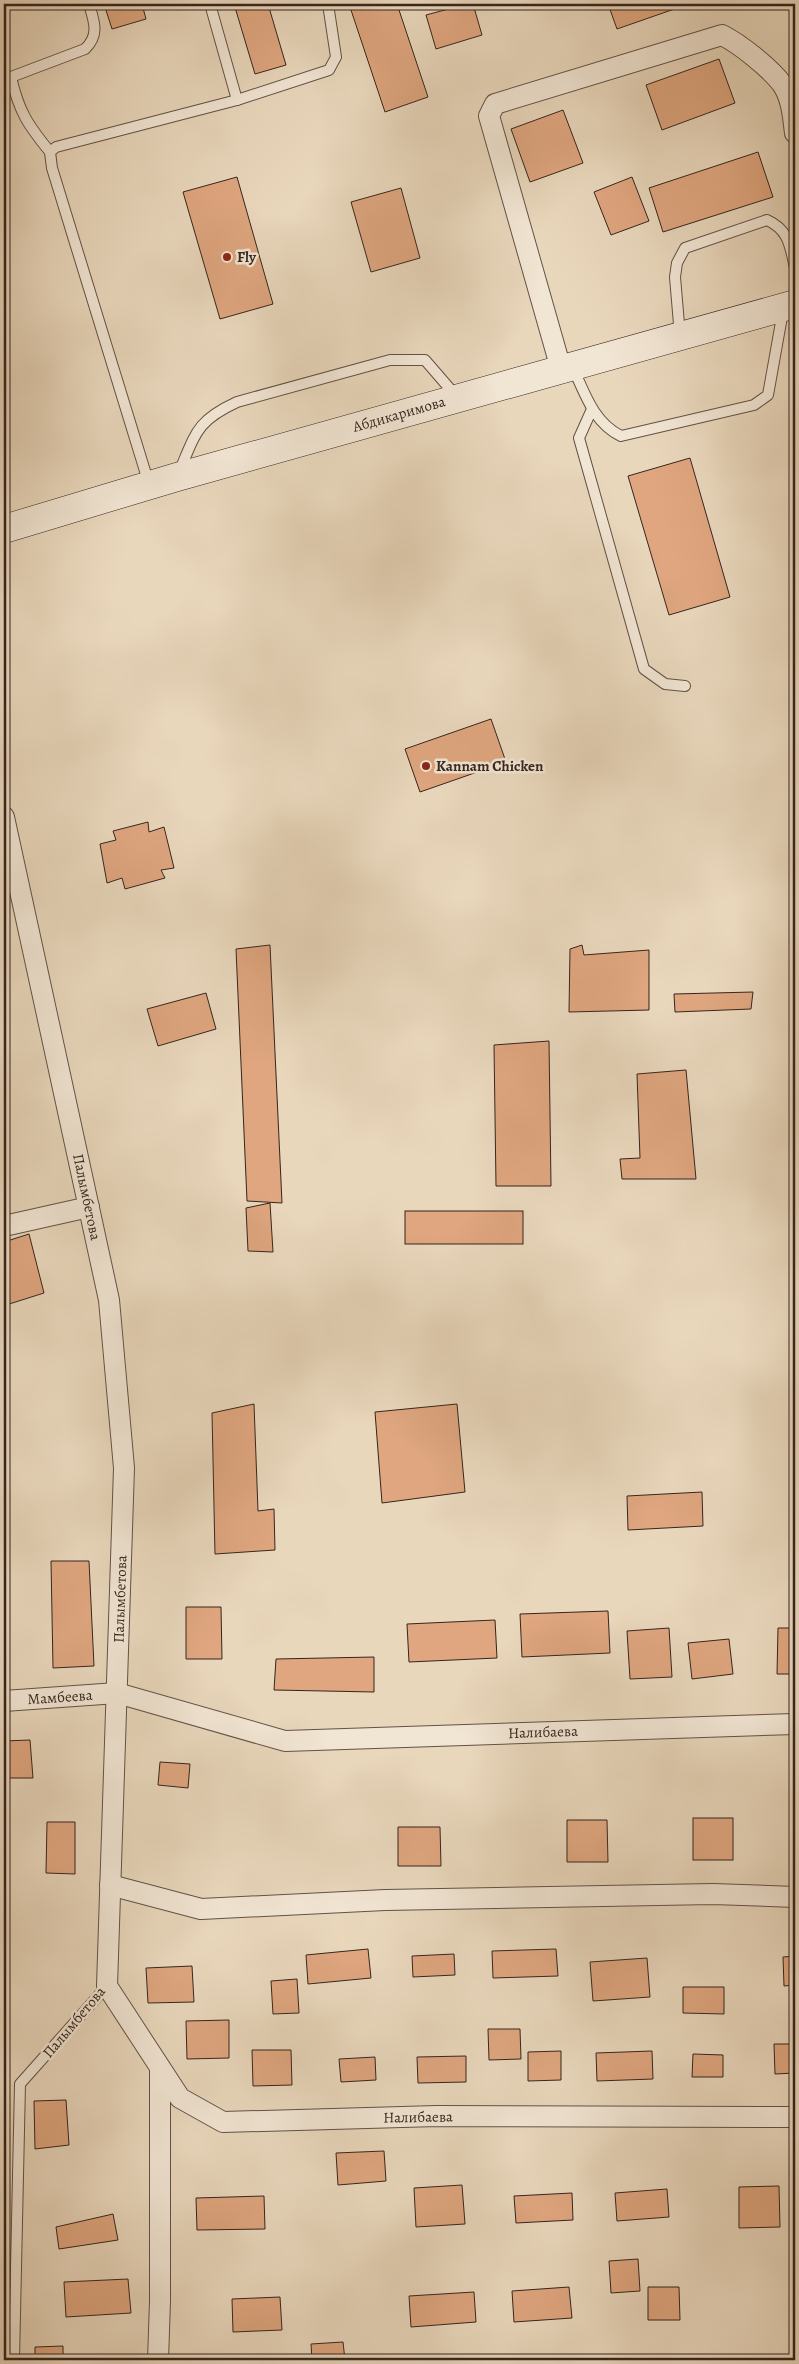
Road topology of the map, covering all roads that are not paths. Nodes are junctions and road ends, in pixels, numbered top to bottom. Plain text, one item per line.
1 (89, 4) edge
2 (210, 4) edge
3 (328, 4) edge
4 (8, 78) edge
5 (237, 100) junction
6 (795, 134) edge
7 (50, 152) junction
8 (795, 268) edge
9 (789, 306) edge
10 (680, 336) junction
11 (567, 367) junction
12 (458, 398) junction
13 (592, 410) junction
14 (177, 477) junction
15 (149, 485) junction
16 (4, 529) edge
17 (685, 686) dead end
18 (4, 817) edge
19 (89, 1207) junction
20 (4, 1226) edge
21 (117, 1693) junction
22 (4, 1702) edge
23 (795, 1724) edge
24 (110, 1885) junction
25 (795, 1897) edge
26 (107, 1986) junction
27 (160, 2068) junction
28 (795, 2117) edge
29 (14, 2360) edge
30 (158, 2360) edge

1 - 4 lane
2 - 5 lane
3 - 5 lane
4 - 7 lane
5 - 7 lane
6 - 11 street
7 - 15 lane
8 - 10 lane
9 - 10 main road, Абдикаримова
9 - 13 lane
10 - 11 main road, Абдикаримова
11 - 12 main road, Абдикаримова
11 - 13 lane
12 - 14 main road, Абдикаримова
12 - 14 lane
13 - 17 lane
14 - 15 main road, Абдикаримова
15 - 16 main road, Абдикаримова
18 - 19 street, Палымбетова
19 - 20 street
19 - 21 street, Палымбетова
21 - 22 street, Мамбеева
21 - 23 street, Налибаева
21 - 24 street, Палымбетова
24 - 25 street
24 - 26 street, Палымбетова
26 - 27 street, Налибаева
26 - 29 lane, Палымбетова
27 - 28 street, Налибаева
27 - 30 street

